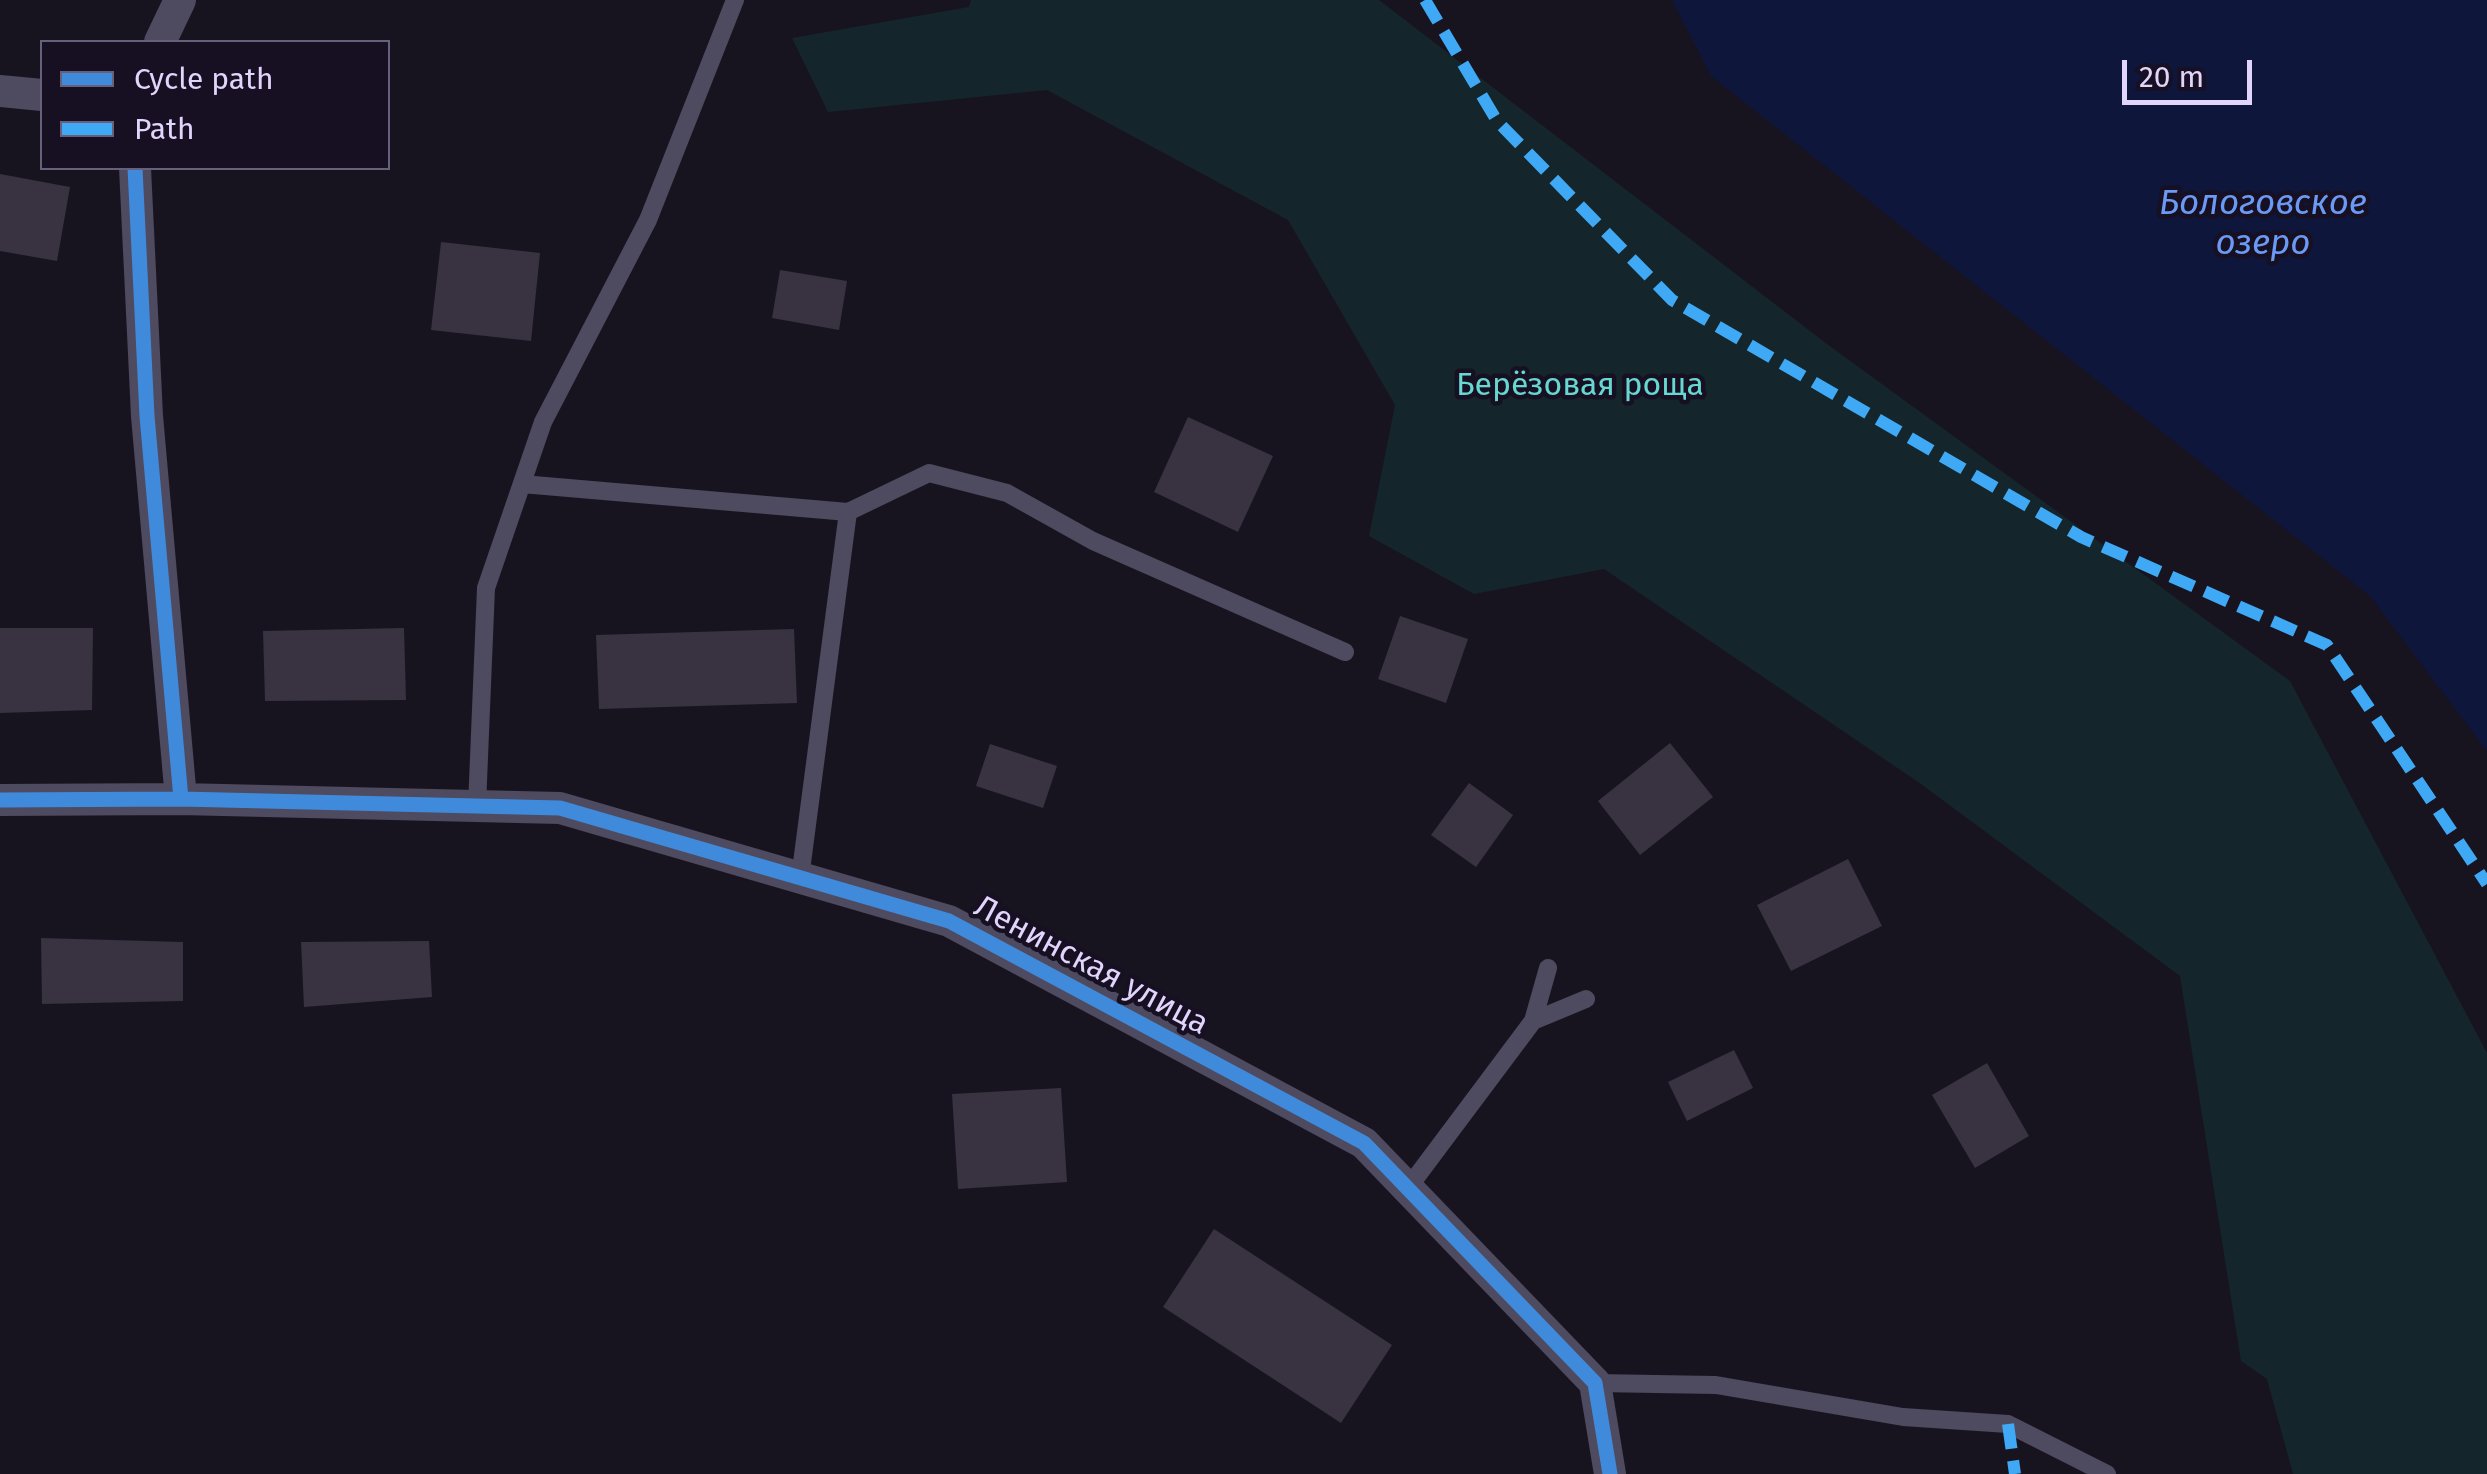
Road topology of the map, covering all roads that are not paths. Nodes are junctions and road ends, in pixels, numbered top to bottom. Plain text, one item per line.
1 (180, 0) edge
2 (735, 0) edge
3 (161, 40) edge
4 (0, 91) edge
5 (40, 95) edge
6 (134, 170) edge
7 (522, 484) junction
8 (848, 512) junction
9 (1345, 652) dead end
10 (181, 799) junction
11 (0, 800) edge
12 (477, 806) junction
13 (800, 878) junction
14 (1548, 968) dead end
15 (1586, 999) dead end
16 (1533, 1021) junction
17 (1408, 1188) junction
18 (1595, 1383) junction
19 (1610, 1474) edge
20 (2107, 1474) edge

1 - 3 street
2 - 7 lane
4 - 5 street
6 - 10 street
7 - 8 lane
7 - 12 lane
8 - 9 lane
8 - 13 lane
10 - 11 street, Ленинская улица
10 - 12 street, Ленинская улица
12 - 13 street, Ленинская улица
13 - 17 street, Ленинская улица
14 - 16 lane
15 - 16 lane
16 - 17 lane
17 - 18 street, Ленинская улица
18 - 19 street
18 - 20 lane

